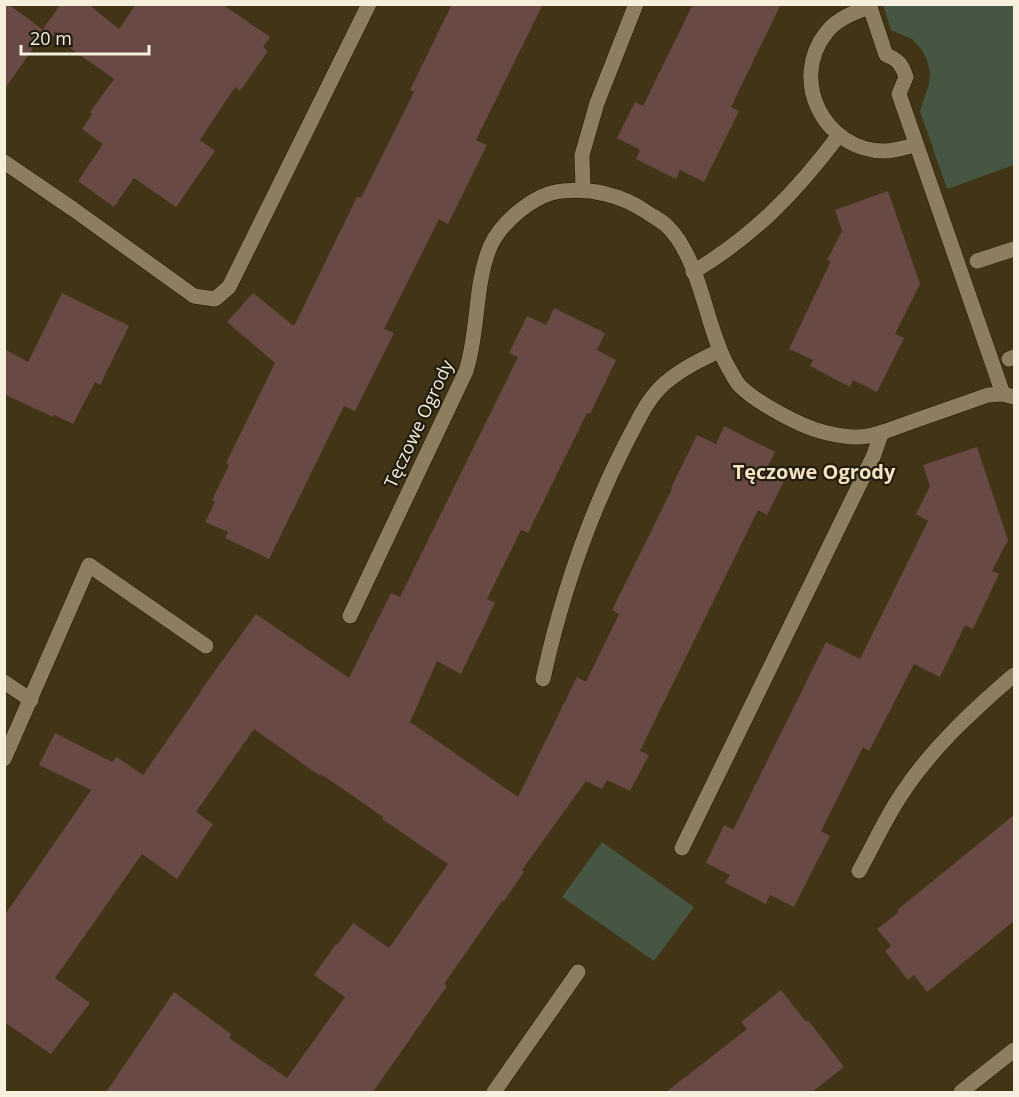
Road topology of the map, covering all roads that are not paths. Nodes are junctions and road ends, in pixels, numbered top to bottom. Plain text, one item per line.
1 (369, 4) edge
2 (636, 4) edge
3 (869, 6) edge
4 (839, 135) junction
5 (916, 145) junction
6 (4, 162) edge
7 (583, 189) junction
8 (1014, 249) edge
9 (977, 261) dead end
10 (693, 272) junction
11 (719, 351) junction
12 (1009, 396) edge
13 (882, 432) junction
14 (350, 616) dead end
15 (206, 646) dead end
16 (1014, 675) edge
17 (543, 679) dead end
18 (4, 682) edge
19 (31, 700) junction
20 (4, 759) edge
21 (682, 848) dead end
22 (859, 871) dead end
23 (578, 972) dead end
24 (1014, 1050) edge
25 (494, 1092) edge
26 (961, 1092) edge

1 - 6 street
2 - 7 street
3 - 4 street
3 - 5 street
4 - 5 street
4 - 10 street
5 - 12 street
7 - 10 street, Tęczowe Ogrody
7 - 14 street, Tęczowe Ogrody
8 - 9 street
10 - 11 street, Tęczowe Ogrody
11 - 13 street, Tęczowe Ogrody
11 - 17 street
12 - 13 street, Tęczowe Ogrody
13 - 21 street
15 - 19 street
16 - 22 street
18 - 19 street
19 - 20 street
23 - 25 street
24 - 26 street

